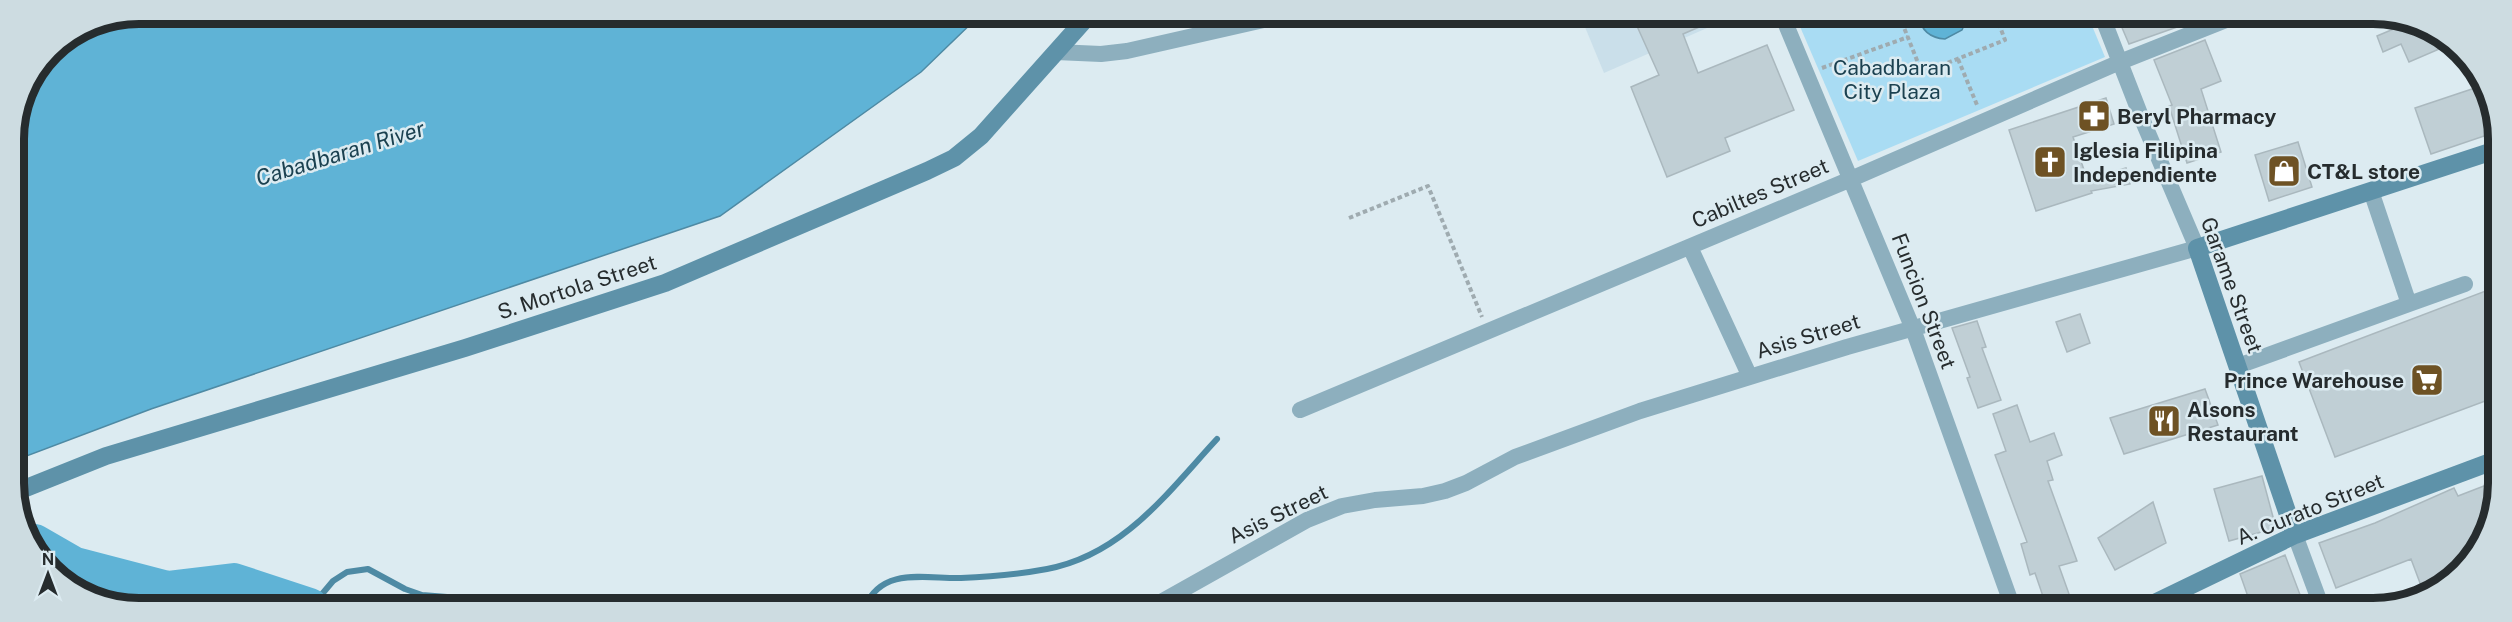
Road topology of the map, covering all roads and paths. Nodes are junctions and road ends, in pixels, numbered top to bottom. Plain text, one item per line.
1 (1081, 24) edge
2 (1246, 24) edge
3 (1786, 24) edge
4 (1903, 24) edge
5 (1999, 24) edge
6 (2105, 24) edge
7 (2216, 24) edge
8 (1908, 37) junction
9 (1056, 52) junction
10 (1958, 59) junction
11 (2120, 62) junction
12 (1807, 73) junction
13 (1983, 122) junction
14 (2488, 153) edge
15 (1851, 180) junction
16 (2371, 191) junction
17 (1349, 218) dead end
18 (1690, 247) junction
19 (2197, 248) junction
20 (2465, 284) dead end
21 (2409, 304) junction
22 (1913, 329) junction
23 (1488, 332) junction
24 (2238, 366) junction
25 (1750, 377) junction
26 (1300, 410) dead end
27 (2488, 463) edge
28 (24, 489) edge
29 (2295, 535) junction
30 (1168, 598) edge
31 (2009, 598) edge
32 (2165, 598) edge
33 (2318, 598) edge

1 - 9 street, S. Mortola Street
2 - 9 street
3 - 12 street, Funcion Street
4 - 8 path
5 - 10 path
6 - 11 street, Garame Street
7 - 11 street, Cabiltes Street
8 - 10 path
8 - 12 path
9 - 28 street, S. Mortola Street
10 - 13 path
11 - 13 street, Cabiltes Street
11 - 19 street, Garame Street
12 - 15 street, Funcion Street
13 - 15 street, Cabiltes Street
14 - 16 street, Asis Street
15 - 18 street, Cabiltes Street
15 - 22 street, Funcion Street
16 - 19 street, Asis Street
16 - 21 street
17 - 23 path
18 - 23 street, Cabiltes Street
18 - 25 street
19 - 22 street, Asis Street
19 - 24 street, Garame Street
20 - 21 street
21 - 24 street
22 - 25 street, Asis Street
22 - 31 street, Funcion Street
23 - 26 street, Cabiltes Street
24 - 29 street, Garame Street
25 - 30 street, Asis Street
27 - 29 street, A. Curato Street
29 - 32 street, A. Curato Street
29 - 33 street, Garame Street

